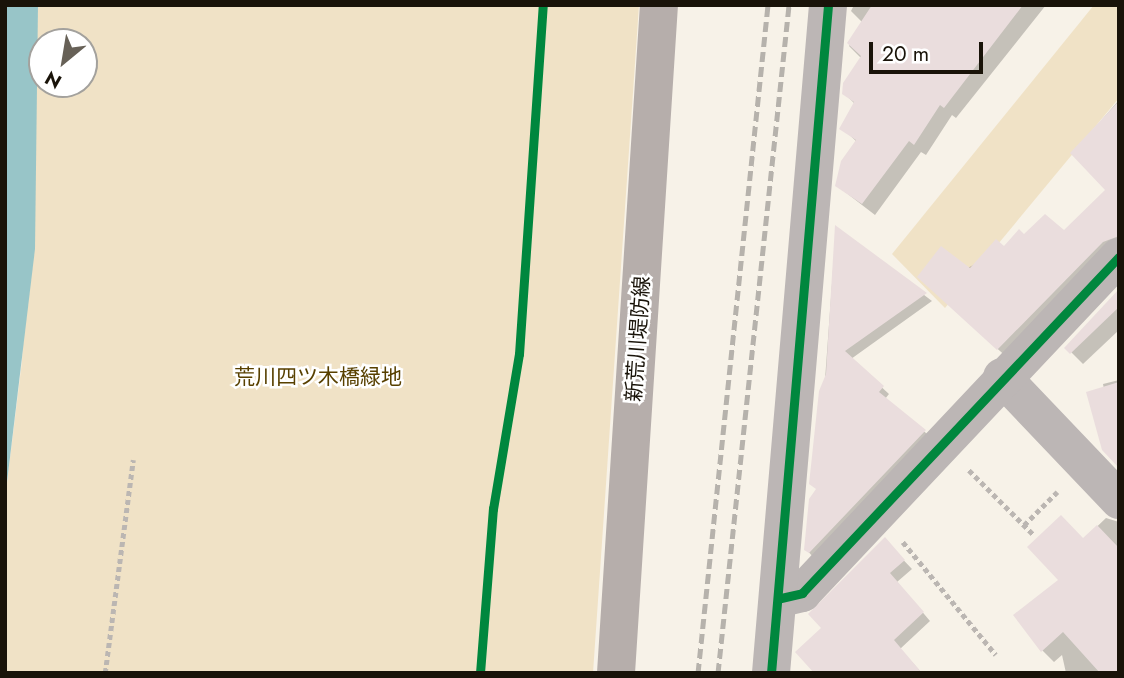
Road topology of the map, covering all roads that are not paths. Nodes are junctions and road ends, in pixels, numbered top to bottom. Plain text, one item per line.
1 (659, 5) edge
2 (828, 5) edge
3 (1119, 257) edge
4 (1002, 377) junction
5 (1119, 500) edge
6 (781, 598) junction
7 (779, 671) edge
8 (616, 673) edge

1 - 8 main road, 新荒川堤防線
2 - 6 street
3 - 4 street
4 - 5 street
4 - 6 street
6 - 7 street

